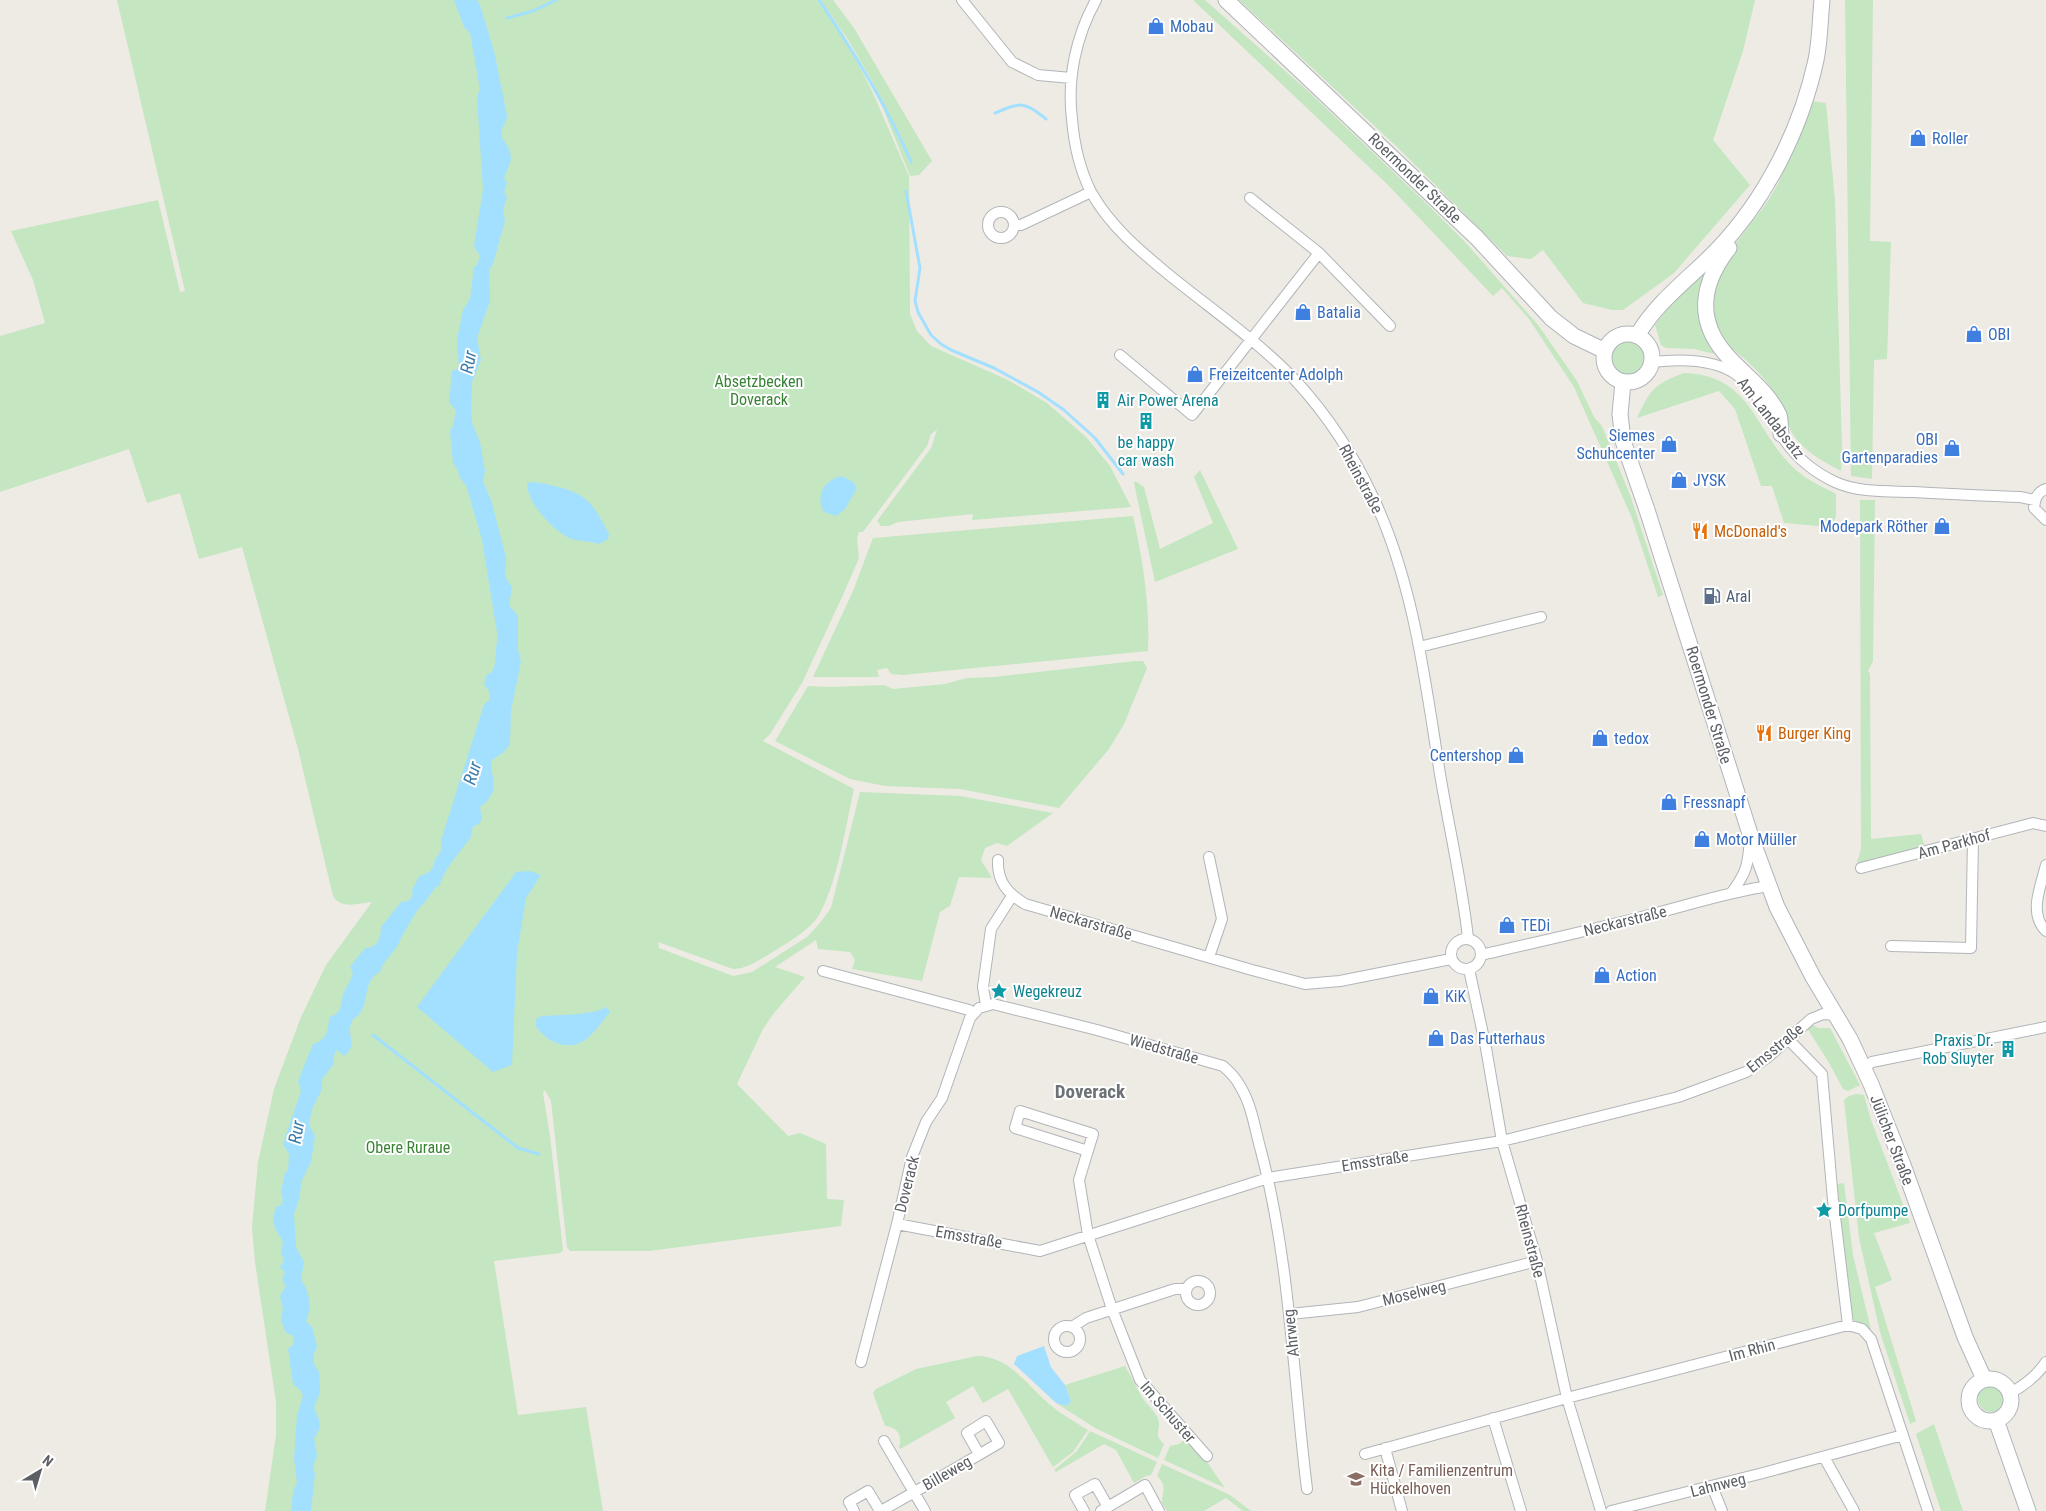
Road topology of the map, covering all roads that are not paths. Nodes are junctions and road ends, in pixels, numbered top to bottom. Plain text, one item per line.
1 (962, 0) edge
2 (1096, 0) edge
3 (1226, 0) edge
4 (1822, 0) edge
5 (1071, 78) junction
6 (1779, 162) junction
7 (1092, 192) junction
8 (1250, 198) dead end
9 (1014, 225) dead end
10 (1319, 253) junction
11 (1390, 326) dead end
12 (1638, 336) junction
13 (1250, 340) junction
14 (1605, 351) junction
15 (1120, 355) dead end
16 (1652, 362) junction
17 (1623, 382) junction
18 (1781, 434) junction
19 (2046, 489) edge
20 (2034, 500) junction
21 (2046, 520) edge
22 (1540, 617) dead end
23 (1419, 647) junction
24 (2046, 826) edge
25 (1751, 837) junction
26 (1973, 839) junction
27 (1209, 857) dead end
28 (998, 860) dead end
29 (2046, 865) edge
30 (1861, 868) dead end
31 (1769, 886) junction
32 (1732, 892) junction
33 (1012, 896) junction
34 (2046, 931) edge
35 (1468, 938) junction
36 (1891, 946) dead end
37 (1481, 955) junction
38 (1209, 957) junction
39 (1451, 959) junction
40 (1469, 969) junction
41 (823, 971) dead end
42 (986, 1005) junction
43 (973, 1013) junction
44 (1836, 1015) junction
45 (2046, 1026) edge
46 (1788, 1039) junction
47 (1864, 1068) junction
48 (1502, 1141) junction
49 (1088, 1150) junction
50 (1268, 1178) junction
51 (897, 1224) junction
52 (1088, 1235) junction
53 (1537, 1261) junction
54 (1186, 1289) dead end
55 (1112, 1309) junction
56 (1290, 1314) junction
57 (1848, 1325) junction
58 (1072, 1327) dead end
59 (861, 1362) dead end
60 (2046, 1362) edge
61 (1984, 1379) junction
62 (2010, 1393) junction
63 (1567, 1398) junction
64 (1493, 1418) junction
65 (1996, 1420) junction
66 (1903, 1435) junction
67 (884, 1440) dead end
68 (1385, 1448) junction
69 (980, 1454) dead end
70 (1365, 1454) dead end
71 (1207, 1456) dead end
72 (1824, 1457) junction
73 (1712, 1486) junction
74 (1307, 1490) dead end
75 (914, 1492) junction
76 (1104, 1509) edge
77 (854, 1511) edge
78 (880, 1511) edge
79 (925, 1511) edge
80 (1084, 1511) edge
81 (1160, 1511) edge
82 (1402, 1511) edge
83 (1520, 1511) edge
84 (1601, 1511) edge
85 (1611, 1511) edge
86 (1722, 1511) edge
87 (1854, 1511) edge
88 (1928, 1511) edge
89 (2028, 1511) edge

1 - 5 street
2 - 5 street, Rheinstraße
3 - 14 main road, Roermonder Straße
4 - 6 main road
5 - 7 street, Rheinstraße
6 - 12 main road
6 - 18 main road
7 - 9 street
7 - 13 street, Rheinstraße
8 - 10 street
10 - 11 street
10 - 13 street
12 - 14 main road
12 - 16 main road
13 - 15 street
13 - 23 street, Rheinstraße
14 - 17 main road
16 - 17 main road
16 - 18 street, Am Landabsatz
17 - 25 main road, Roermonder Straße
18 - 20 street, Am Landabsatz
19 - 20 street
20 - 21 street
22 - 23 street
23 - 35 street, Rheinstraße
24 - 26 street, Am Parkhof
25 - 31 main road, Roermonder Straße
25 - 32 street
26 - 30 street, Am Parkhof
26 - 36 street
27 - 38 street
28 - 33 street
29 - 34 street
31 - 32 street, Neckarstraße
31 - 44 main road, Roermonder Straße
32 - 37 street, Neckarstraße
33 - 38 street, Neckarstraße
33 - 42 street
35 - 37 street, Rheinstraße
35 - 39 street
37 - 40 street
38 - 39 street, Neckarstraße
39 - 40 street
40 - 48 street, Rheinstraße
41 - 43 street
42 - 43 street
42 - 50 street, Wiedstraße
43 - 51 street, Doverack
44 - 46 street, Emsstraße
44 - 47 main road, Jülicher Straße
45 - 47 street
46 - 48 street, Emsstraße
46 - 57 street
47 - 61 main road, Jülicher Straße
48 - 50 street, Emsstraße
48 - 53 street, Rheinstraße
49 - 49 street
49 - 52 street, Im Schuster
50 - 52 street, Emsstraße
50 - 56 street, Ahrweg
51 - 52 street, Emsstraße
51 - 59 street, Doverack
52 - 55 street, Im Schuster
53 - 56 street, Moselweg
53 - 63 street, Rheinstraße
54 - 55 street
55 - 58 street
55 - 71 street, Im Schuster
56 - 74 street, Ahrweg
57 - 63 street, Im Rhin
57 - 66 street
60 - 62 street
61 - 62 main road
61 - 65 main road
62 - 65 main road
63 - 64 street, Im Rhin
63 - 84 street, Rheinstraße
64 - 68 street, Im Rhin
64 - 83 street
65 - 89 main road
66 - 72 street, Lahnweg
66 - 88 street
67 - 75 street
68 - 70 street, Im Rhin
68 - 82 street
69 - 75 street, Billeweg
72 - 73 street, Lahnweg
72 - 87 street
73 - 85 street, Lahnweg
73 - 86 street
75 - 78 street, Billeweg
75 - 79 street
76 - 80 street
76 - 81 street
77 - 78 street

